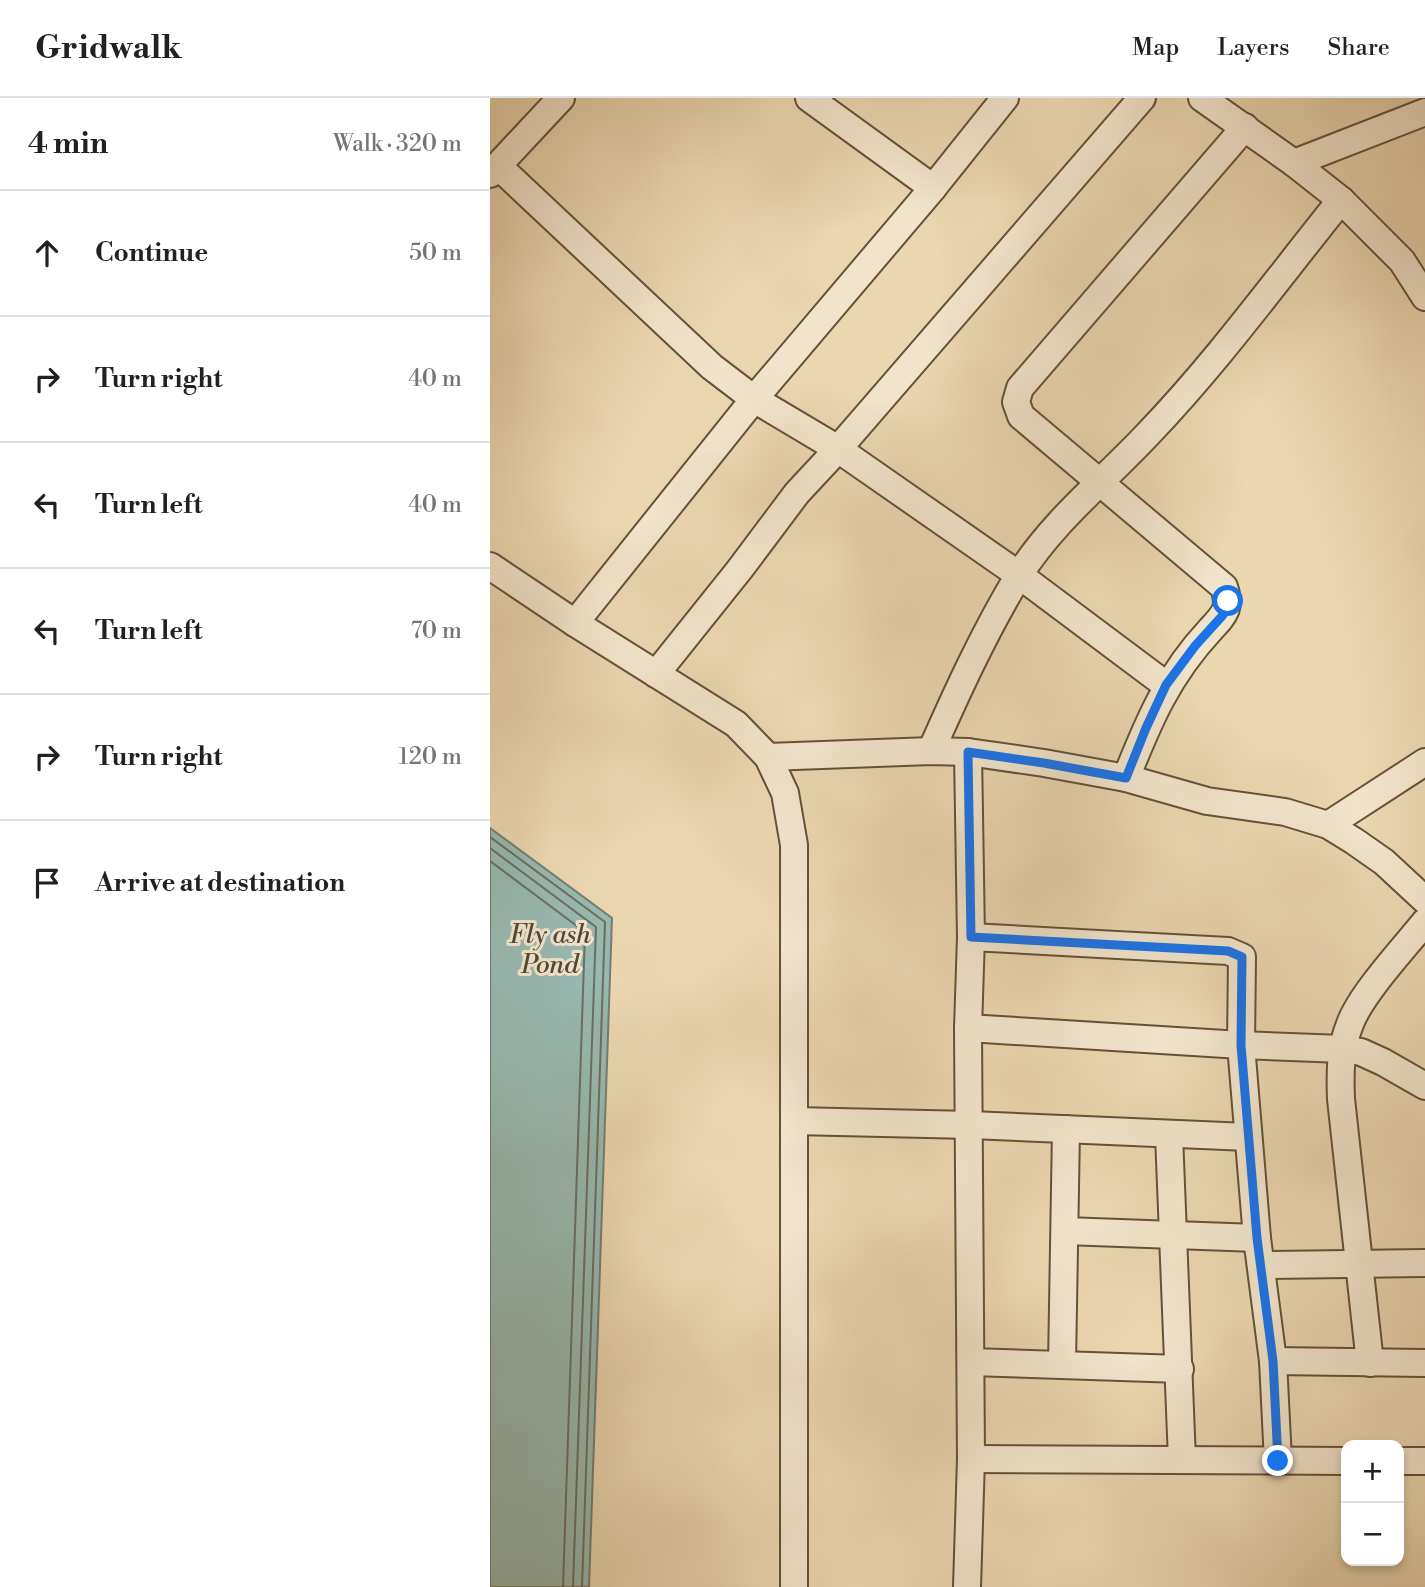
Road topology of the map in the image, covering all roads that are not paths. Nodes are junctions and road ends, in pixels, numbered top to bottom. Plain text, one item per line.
1 (561, 98) edge
2 (809, 98) edge
3 (1005, 98) edge
4 (1142, 98) edge
5 (1202, 98) edge
6 (1425, 112) edge
7 (1245, 127) junction
8 (1294, 163) junction
9 (494, 170) edge
10 (933, 188) junction
11 (1341, 200) junction
12 (1425, 297) edge
13 (754, 399) junction
14 (838, 449) junction
15 (1098, 482) junction
16 (490, 566) edge
17 (1019, 575) junction
18 (575, 623) junction
19 (656, 674) junction
20 (1166, 685) junction
21 (931, 751) junction
22 (968, 752) junction
23 (768, 757) junction
24 (1425, 761) edge
25 (1126, 778) junction
26 (1328, 825) junction
27 (1425, 900) edge
28 (1422, 931) edge
29 (971, 937) junction
30 (968, 1028) junction
31 (1241, 1045) junction
32 (1343, 1049) junction
33 (1425, 1086) edge
34 (794, 1121) junction
35 (971, 1125) junction
36 (1066, 1129) junction
37 (1169, 1135) junction
38 (1248, 1137) junction
39 (1065, 1231) junction
40 (1175, 1235) junction
41 (1257, 1238) junction
42 (1425, 1262) edge
43 (1358, 1264) junction
44 (1261, 1265) junction
45 (1273, 1361) junction
46 (971, 1362) junction
47 (1370, 1363) junction
48 (1425, 1363) edge
49 (1062, 1365) junction
50 (1180, 1369) junction
51 (971, 1459) junction
52 (1182, 1460) junction
53 (1278, 1461) junction
54 (1341, 1461) edge
55 (1404, 1461) edge
56 (1425, 1461) edge
57 (794, 1587) edge
58 (967, 1587) edge

1 - 9 street
2 - 10 street
3 - 10 street
4 - 14 street
5 - 7 street
6 - 8 street
7 - 8 street
7 - 15 street
8 - 11 street
9 - 13 street
10 - 13 street
11 - 12 street
11 - 15 street
13 - 14 street
13 - 18 street
14 - 17 street
14 - 19 street
15 - 17 street
15 - 20 street
16 - 18 street
17 - 20 street
17 - 21 street
18 - 19 street
19 - 23 street
20 - 25 street
21 - 22 street
21 - 23 street
22 - 25 street
22 - 29 street
23 - 34 street
24 - 26 street
25 - 26 street
26 - 27 street
28 - 32 street
29 - 30 street
29 - 31 street
30 - 31 street
30 - 35 street
31 - 32 street
31 - 38 street
32 - 33 street
32 - 43 street
34 - 35 street
34 - 57 street
35 - 36 street
35 - 46 street
36 - 37 street
36 - 39 street
37 - 38 street
37 - 40 street
38 - 41 street
39 - 40 street
39 - 49 street
40 - 41 street
40 - 50 street
41 - 44 street
42 - 43 street
43 - 44 street
43 - 47 street
44 - 45 street
45 - 47 street
45 - 53 street
46 - 49 street
46 - 51 street
47 - 48 street
49 - 50 street
50 - 52 street
51 - 52 street
51 - 58 street
52 - 53 street
53 - 54 street
55 - 56 street

